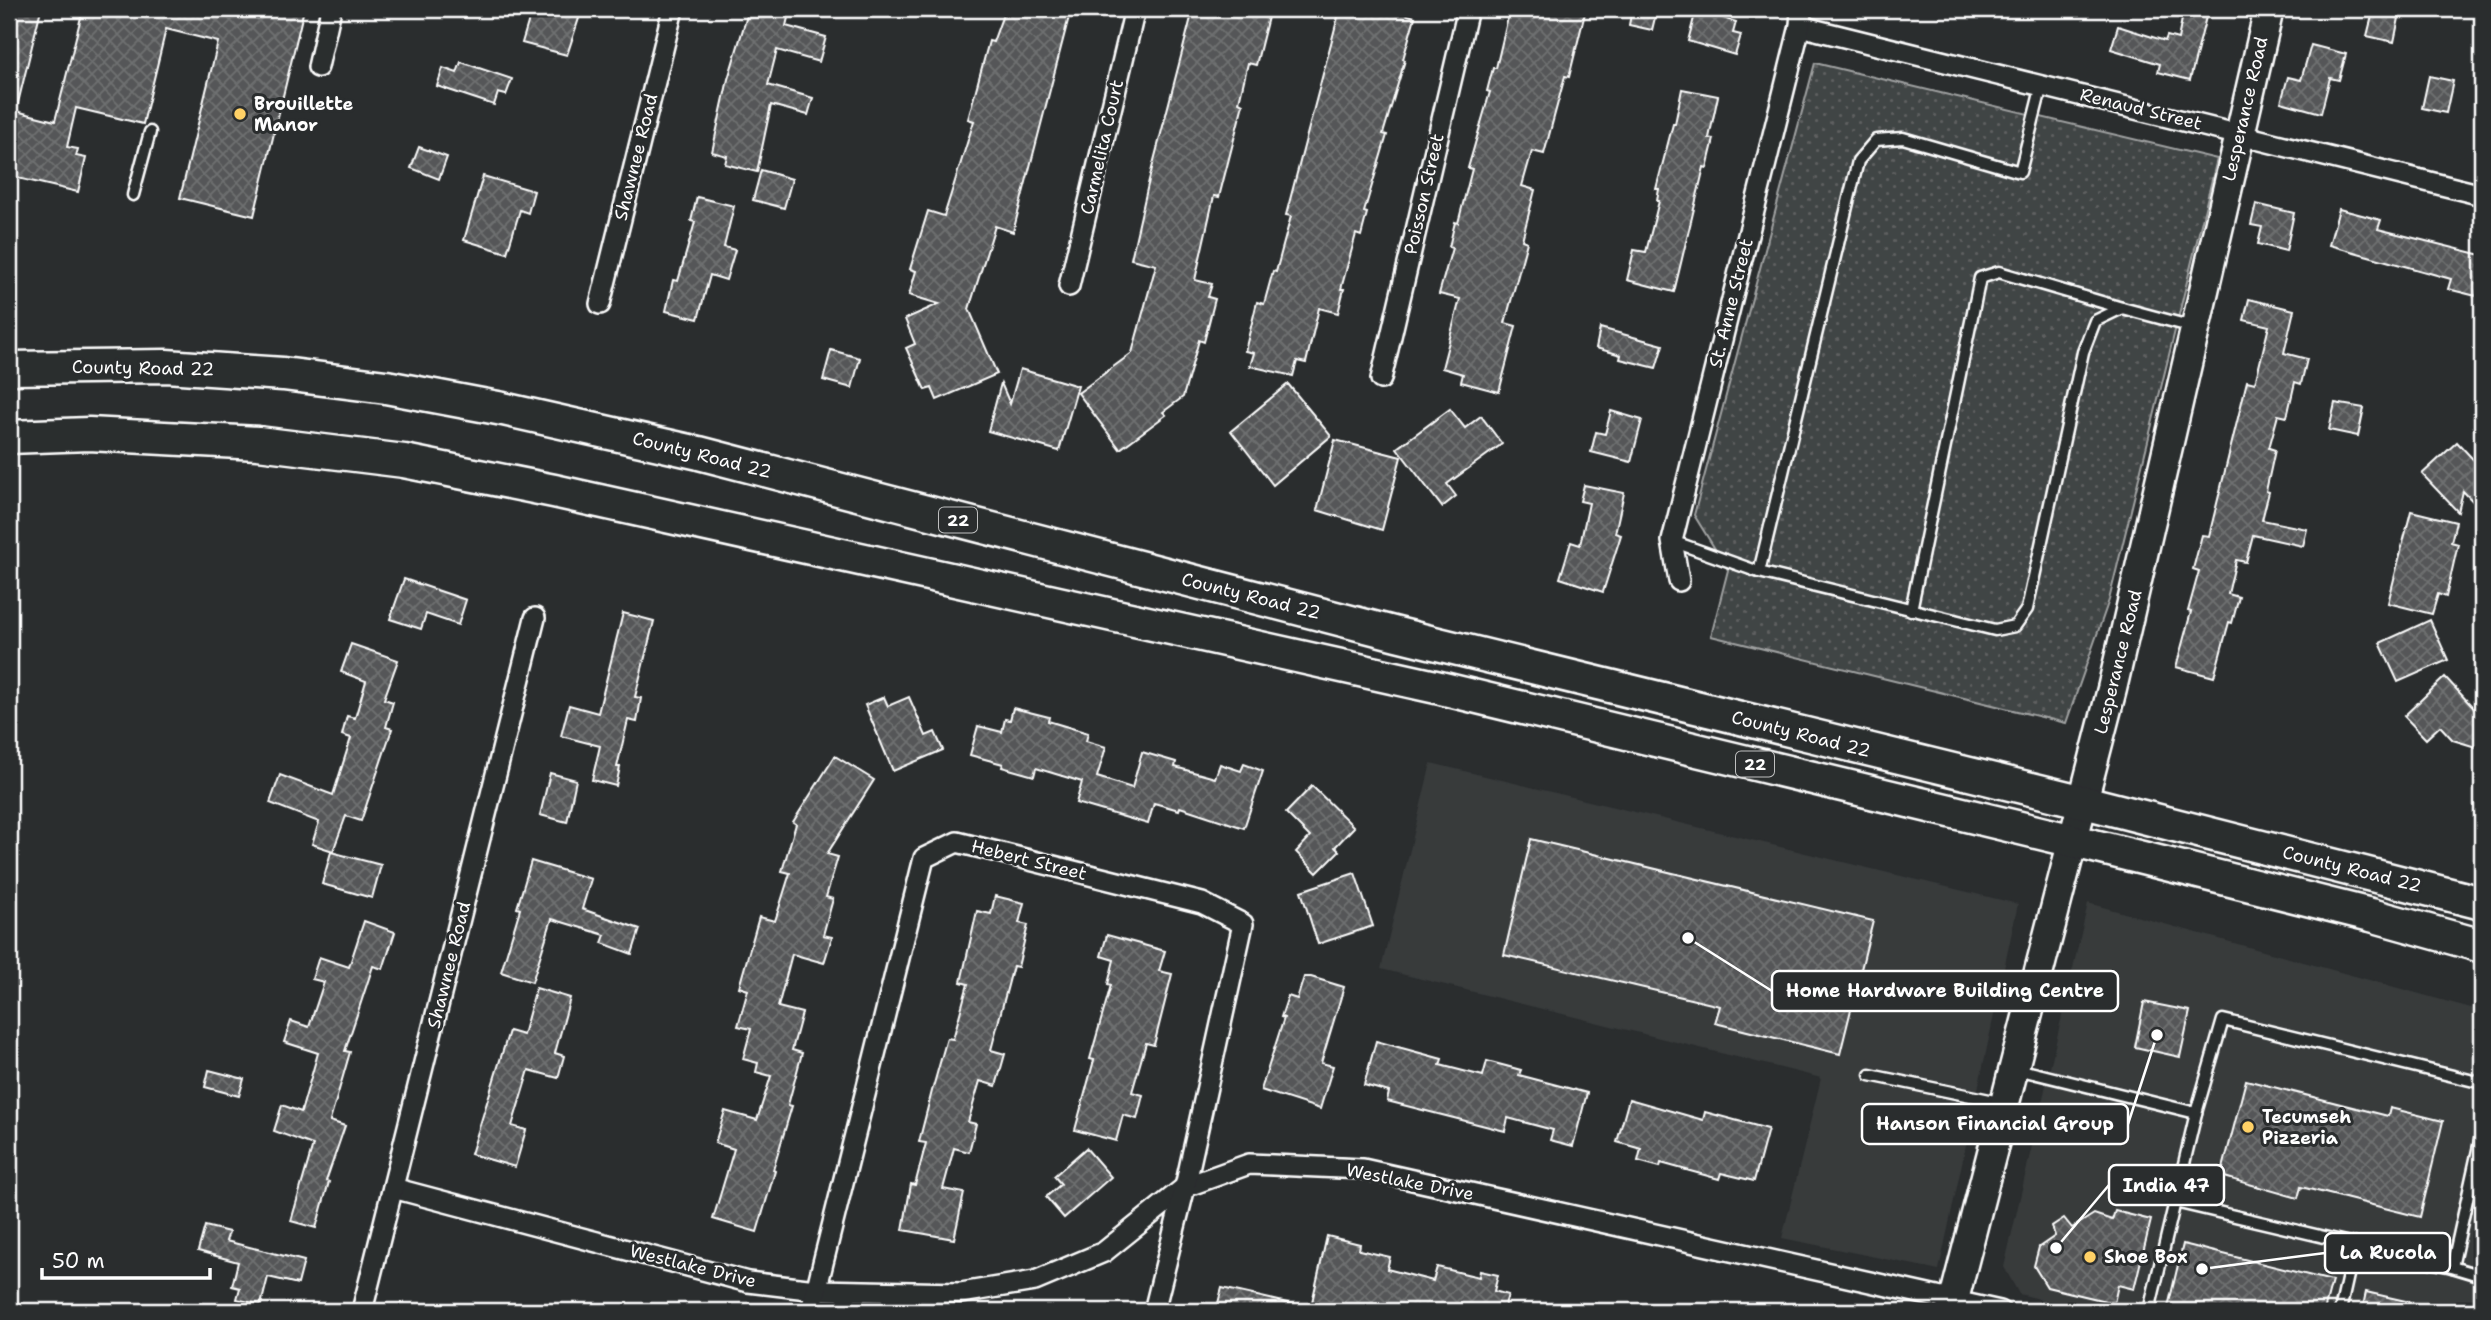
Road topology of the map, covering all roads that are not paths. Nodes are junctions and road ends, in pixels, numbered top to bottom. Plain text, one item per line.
1 (331, 9) edge
2 (673, 9) edge
3 (1135, 9) edge
4 (1468, 9) edge
5 (1814, 9) edge
6 (2269, 9) edge
7 (1800, 17) edge
8 (318, 67) dead end
9 (2042, 85) junction
10 (150, 132) dead end
11 (2238, 134) junction
12 (133, 195) dead end
13 (2482, 195) edge
14 (1069, 286) dead end
15 (600, 304) dead end
16 (2122, 308) junction
17 (2197, 328) junction
18 (9, 368) edge
19 (1381, 379) dead end
20 (9, 437) edge
21 (1672, 541) junction
22 (1759, 572) junction
23 (1679, 581) dead end
24 (1911, 610) junction
25 (535, 618) dead end
26 (2084, 802) junction
27 (2074, 841) junction
28 (2482, 903) edge
29 (2482, 946) edge
30 (2014, 1068) junction
31 (1870, 1075) dead end
32 (2482, 1083) edge
33 (2004, 1103) junction
34 (2196, 1113) junction
35 (2482, 1132) edge
36 (1185, 1187) junction
37 (393, 1188) junction
38 (2175, 1202) junction
39 (2355, 1244) junction
40 (2452, 1267) junction
41 (2482, 1276) edge
42 (816, 1290) junction
43 (1953, 1305) edge
44 (362, 1311) edge
45 (810, 1311) edge
46 (1154, 1311) edge
47 (2000, 1311) edge
48 (2149, 1311) edge
49 (2340, 1311) edge

1 - 8 street
2 - 15 street, Shawnee Road
3 - 14 street, Carmelita Court
4 - 19 street, Poisson Street
5 - 7 street, St. Anne Street
6 - 11 main road, Lesperance Road
7 - 9 street, Renaud Street
7 - 21 street, St. Anne Street
9 - 11 street, Renaud Street
9 - 22 lane
10 - 12 lane
11 - 13 street, Renaud Street
11 - 17 main road, Lesperance Road
16 - 17 lane
16 - 24 lane
16 - 24 lane
17 - 26 main road, Lesperance Road
18 - 26 main road, County Road 22 / 22
20 - 27 main road, 22
21 - 22 lane
21 - 23 street, St. Anne Street
22 - 24 lane
25 - 37 street, Shawnee Road
26 - 27 main road, Lesperance Road
26 - 28 main road, County Road 22 / 22
27 - 29 main road, 22
27 - 30 main road, Lesperance Road
30 - 33 main road, Lesperance Road
30 - 34 lane
31 - 33 lane
32 - 34 lane
33 - 43 main road, Lesperance Road
34 - 38 lane
35 - 40 lane
36 - 42 street, Westlake Drive
36 - 42 street, Hebert Street
36 - 43 street, Westlake Drive
36 - 46 street
37 - 42 street, Westlake Drive
37 - 44 street, Shawnee Road
38 - 39 lane
38 - 48 lane
39 - 40 lane
39 - 49 lane
40 - 41 lane
42 - 45 street, Hebert Street
43 - 47 street, Westlake Drive

